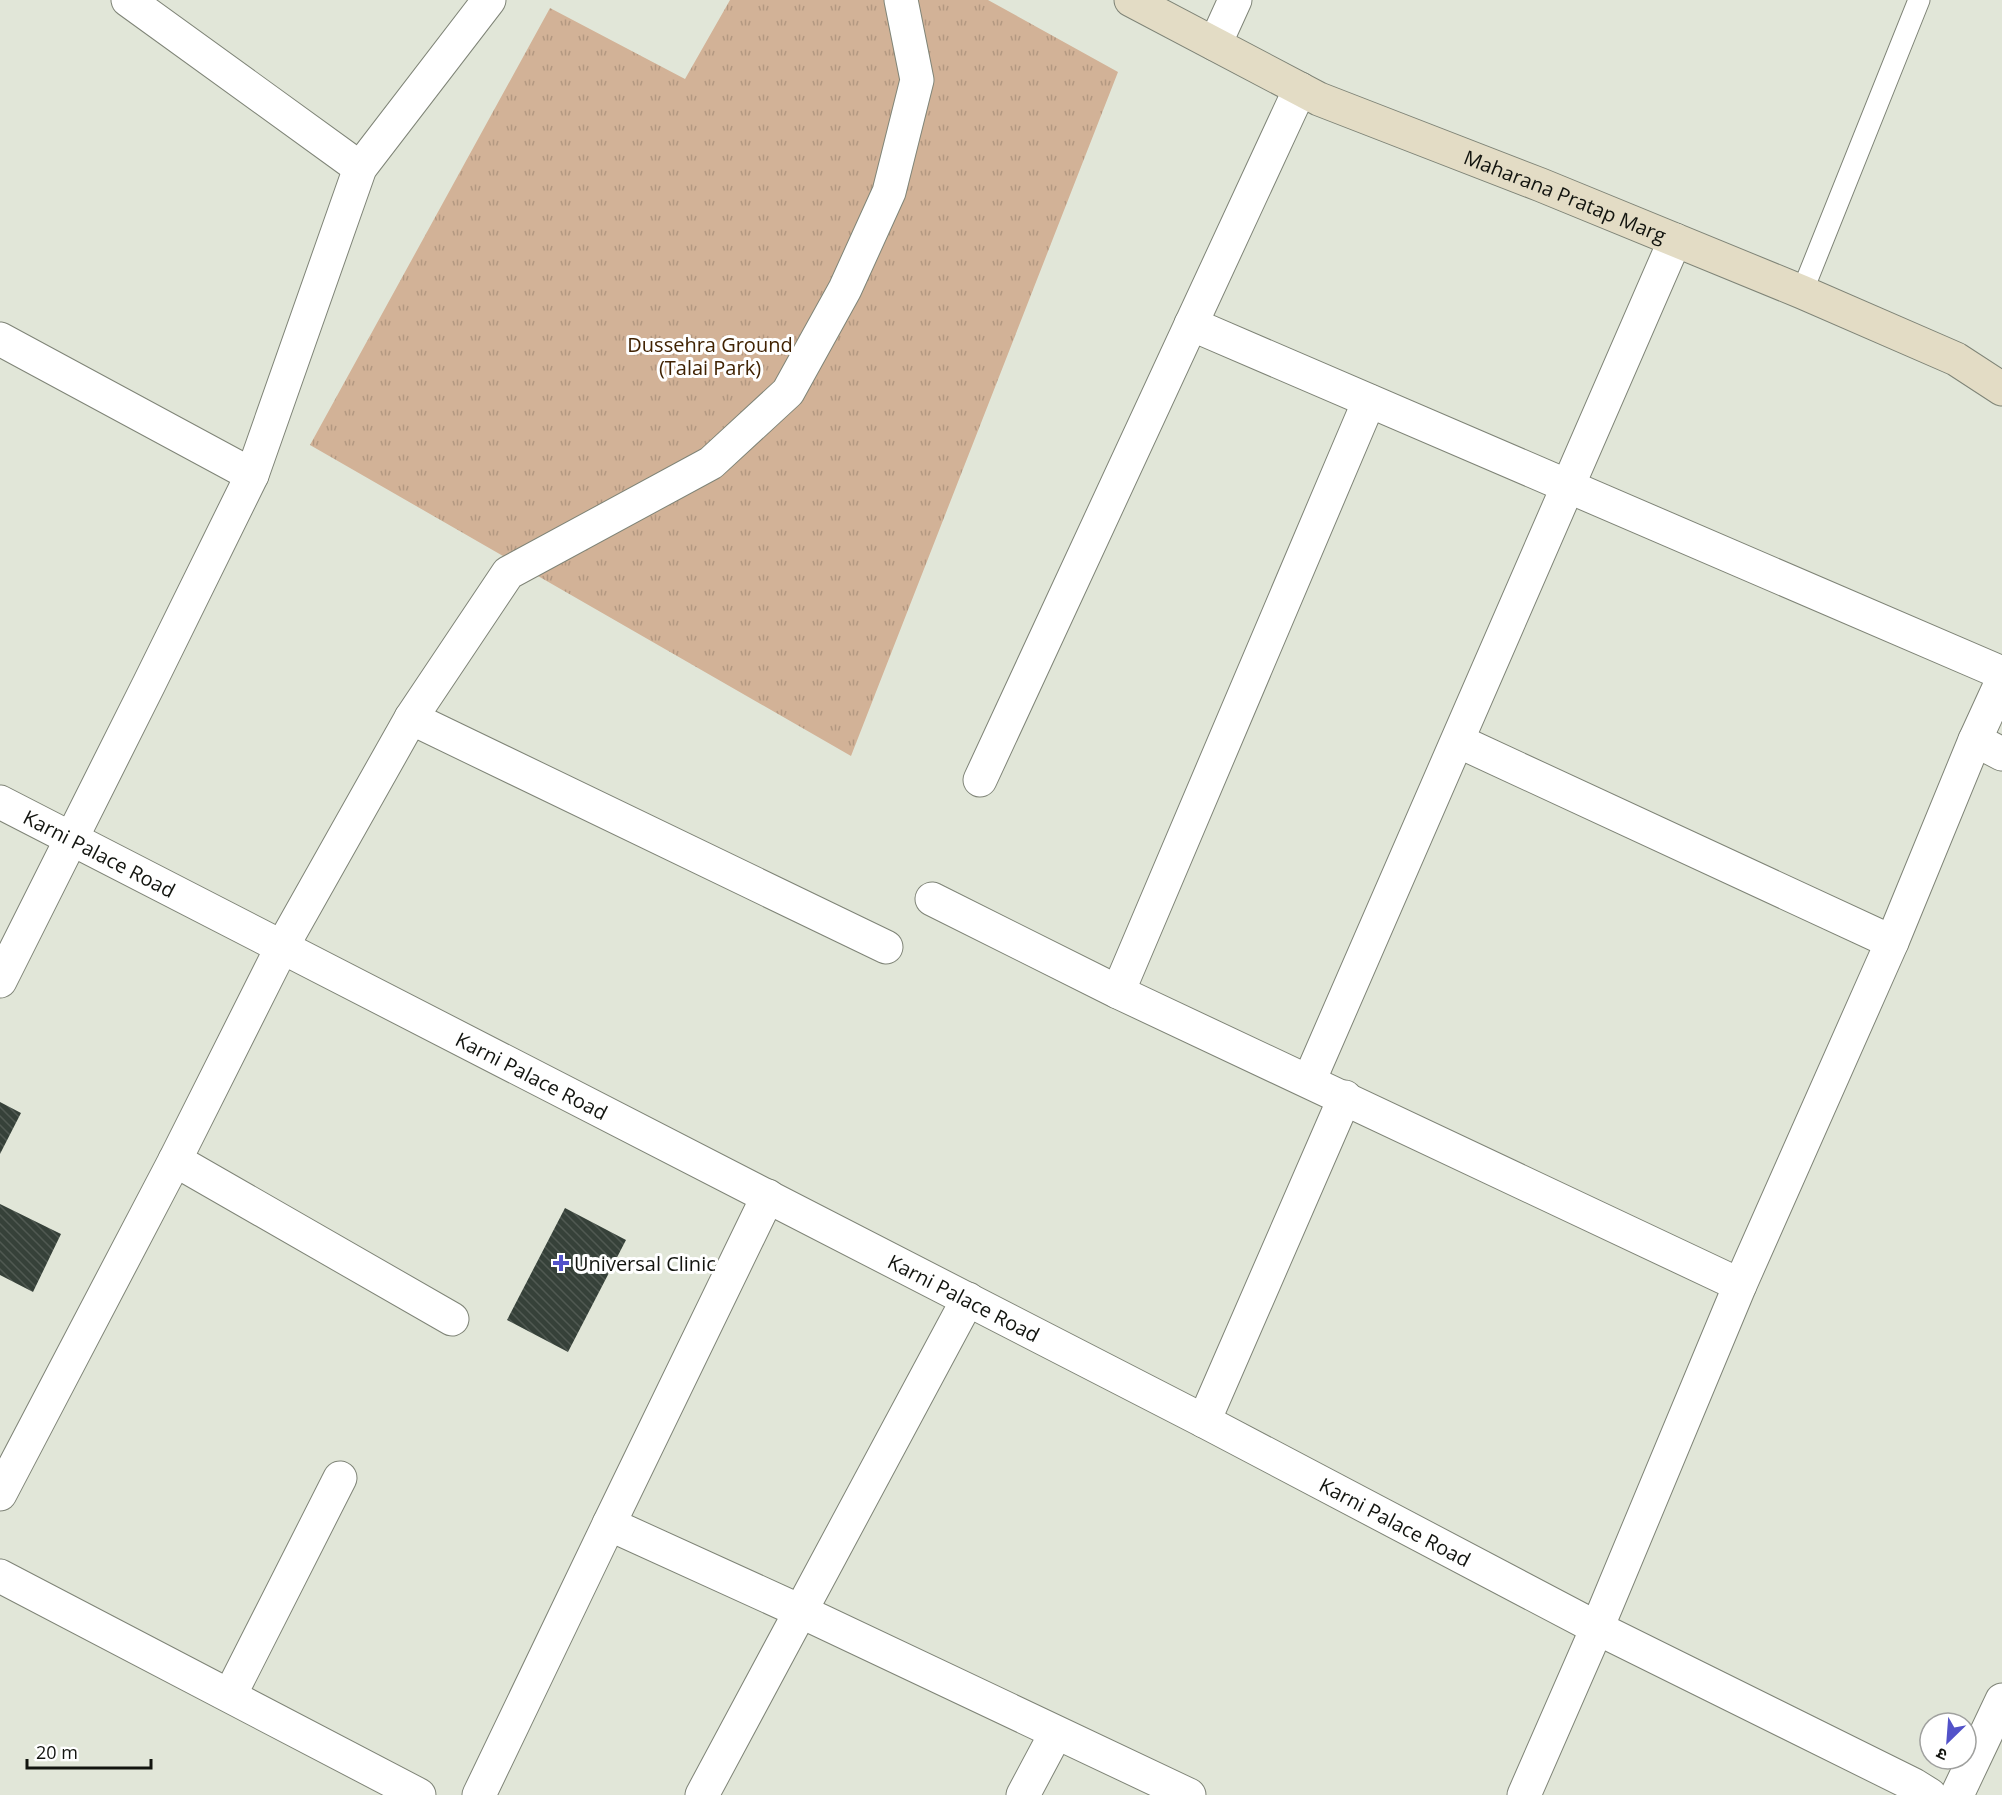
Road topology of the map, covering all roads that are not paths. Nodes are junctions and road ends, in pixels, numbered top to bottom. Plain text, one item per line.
1 (128, 0) edge
2 (489, 0) edge
3 (901, 0) edge
4 (1131, 0) edge
5 (1235, 0) edge
6 (1919, 0) edge
7 (1215, 44) junction
8 (1300, 89) junction
9 (360, 168) junction
10 (1675, 240) junction
11 (1802, 292) junction
12 (1191, 324) junction
13 (0, 339) edge
14 (2002, 389) edge
15 (1369, 401) junction
16 (252, 475) junction
17 (1568, 486) junction
18 (2002, 673) edge
19 (2002, 681) edge
20 (411, 718) junction
21 (1458, 741) junction
22 (1988, 747) edge
23 (980, 780) dead end
24 (0, 801) edge
25 (72, 838) junction
26 (932, 899) dead end
27 (1892, 942) junction
28 (282, 947) junction
29 (886, 947) dead end
30 (0, 981) edge
31 (1118, 992) junction
32 (1309, 1080) junction
33 (1345, 1097) junction
34 (175, 1160) junction
35 (768, 1196) junction
36 (1740, 1285) junction
37 (968, 1299) junction
38 (452, 1318) dead end
39 (1204, 1421) junction
40 (340, 1478) dead end
41 (0, 1494) edge
42 (609, 1524) junction
43 (0, 1576) edge
44 (800, 1611) junction
45 (1597, 1628) junction
46 (230, 1695) junction
47 (2002, 1700) edge
48 (1056, 1733) junction
49 (419, 1795) edge
50 (479, 1795) edge
51 (702, 1795) edge
52 (1023, 1795) edge
53 (1188, 1795) edge
54 (1524, 1795) edge
55 (1930, 1795) edge
56 (1957, 1795) edge

1 - 9 street
2 - 9 street
3 - 20 street
4 - 7 street, Maharana Pratap Marg
5 - 7 street
6 - 11 lane
7 - 8 street, Maharana Pratap Marg
8 - 10 street, Maharana Pratap Marg
8 - 12 street
9 - 16 street
10 - 11 street, Maharana Pratap Marg
10 - 17 street
11 - 14 street, Maharana Pratap Marg
12 - 15 street
12 - 23 street
13 - 16 street
15 - 17 street
15 - 31 street
16 - 25 street
17 - 18 street
17 - 21 street
19 - 22 street
20 - 28 street
20 - 29 street
21 - 27 street
21 - 32 street
22 - 27 street
24 - 25 street, Karni Palace Road
25 - 28 street, Karni Palace Road
25 - 30 street
26 - 31 street
27 - 36 street
28 - 34 street
28 - 35 street, Karni Palace Road
31 - 32 street
32 - 33 street
33 - 36 street
33 - 39 street
34 - 38 street
34 - 41 street
35 - 37 street, Karni Palace Road
35 - 42 street
36 - 45 street
37 - 39 street, Karni Palace Road
37 - 44 street
39 - 45 street, Karni Palace Road
40 - 46 street
42 - 44 street
42 - 50 street
43 - 46 street
44 - 48 street
44 - 51 street
45 - 54 street
45 - 55 street, Karni Palace Road
46 - 49 street
47 - 56 street
48 - 52 street
48 - 53 street

